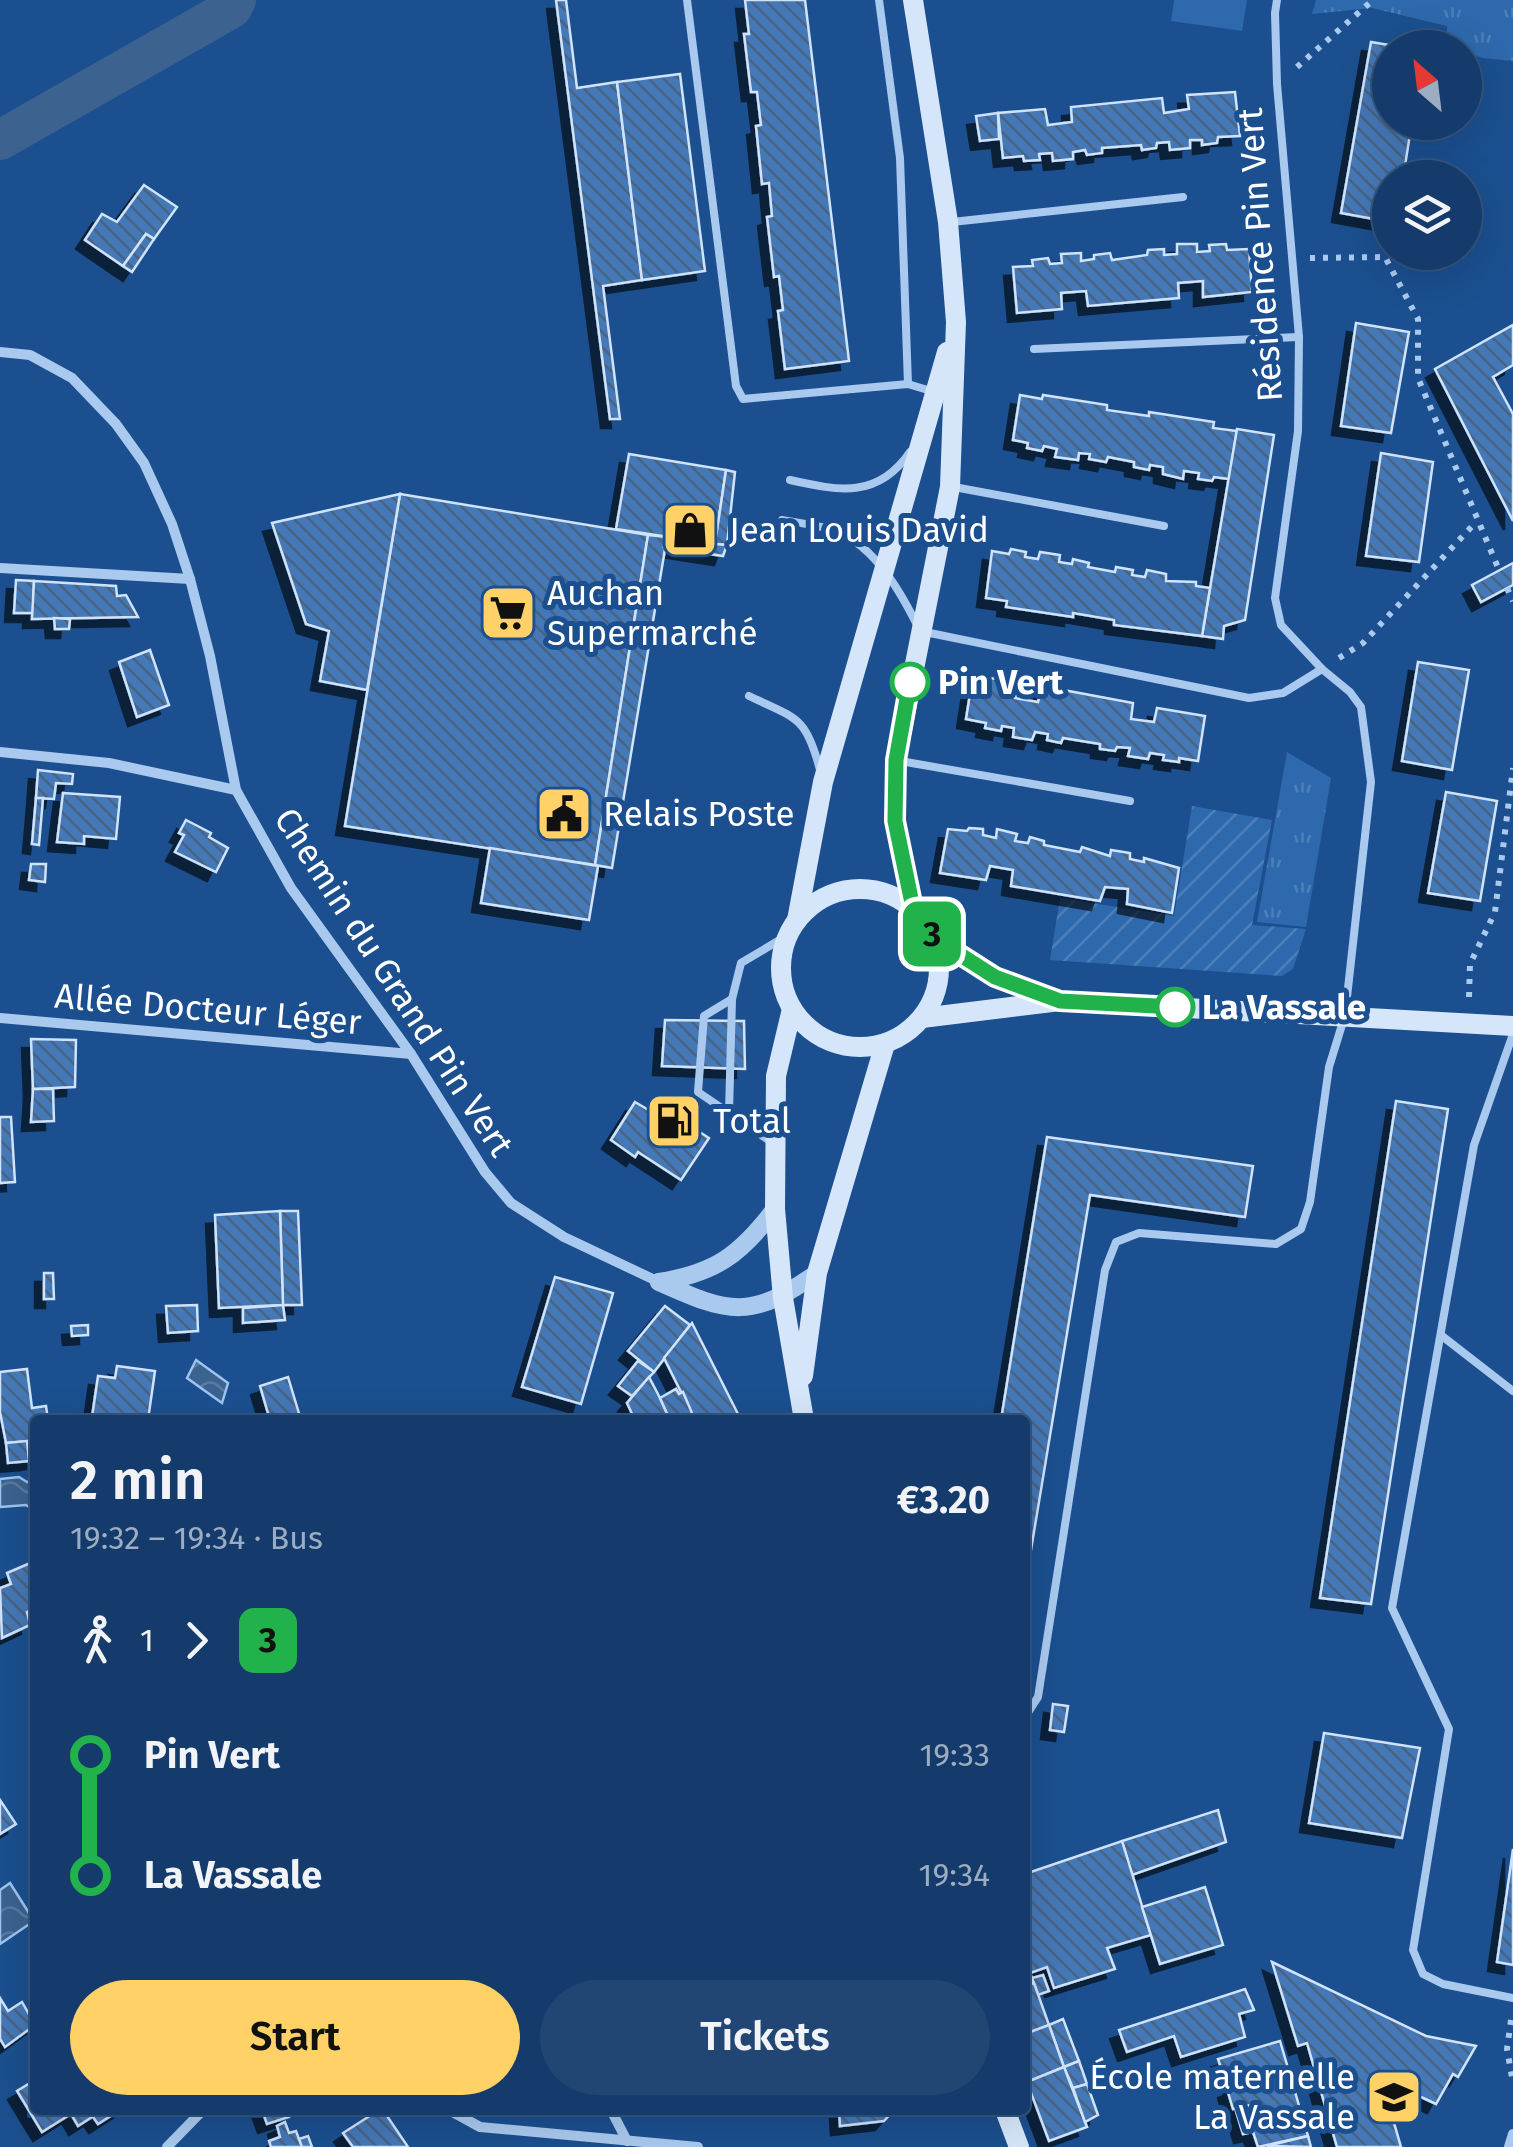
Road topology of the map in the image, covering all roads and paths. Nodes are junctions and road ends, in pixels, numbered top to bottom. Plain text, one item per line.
1 (687, 0) edge
2 (878, 0) edge
3 (912, 0) edge
4 (1277, 0) edge
5 (1373, 0) edge
6 (1277, 84) junction
7 (1183, 197) dead end
8 (948, 222) junction
9 (1292, 259) junction
10 (956, 322) junction
11 (1299, 336) junction
12 (1034, 349) dead end
13 (0, 352) edge
14 (908, 384) junction
15 (936, 392) junction
16 (924, 432) junction
17 (790, 480) dead end
18 (950, 486) junction
19 (782, 520) dead end
20 (1476, 522) junction
21 (1164, 526) dead end
22 (0, 568) edge
23 (1498, 570) dead end
24 (886, 573) junction
25 (190, 579) junction
26 (1507, 588) dead end
27 (1513, 601) edge
28 (920, 631) junction
29 (1322, 669) junction
30 (749, 696) dead end
31 (0, 752) edge
32 (896, 760) junction
33 (1513, 768) edge
34 (823, 782) junction
35 (236, 790) junction
36 (1130, 801) dead end
37 (913, 908) junction
38 (792, 928) junction
39 (934, 938) junction
40 (732, 999) junction
41 (1060, 1001) junction
42 (792, 1008) junction
43 (1345, 1015) junction
44 (0, 1018) edge
45 (922, 1018) junction
46 (1468, 1023) junction
47 (1513, 1026) edge
48 (1513, 1034) edge
49 (885, 1044) junction
50 (411, 1054) junction
51 (729, 1113) junction
52 (776, 1144) junction
53 (776, 1208) junction
54 (817, 1274) junction
55 (659, 1282) junction
56 (782, 1298) junction
57 (1442, 1336) junction
58 (1513, 1391) edge
59 (801, 1393) junction
60 (803, 1415) edge
61 (1030, 1709) edge
62 (1513, 1998) edge
63 (1513, 2006) edge
64 (1513, 2083) edge
65 (198, 2115) edge
66 (459, 2115) edge
67 (614, 2115) edge
68 (1007, 2115) edge
69 (1513, 2134) edge
70 (627, 2141) junction
71 (167, 2147) edge
72 (698, 2147) edge
73 (1019, 2147) edge
74 (1510, 2147) edge

1 - 14 lane
2 - 14 lane
3 - 8 main road
4 - 6 lane, Résidence Pin Vert
5 - 6 path
6 - 9 lane, Résidence Pin Vert
7 - 8 lane
8 - 10 main road
9 - 11 lane, Résidence Pin Vert
9 - 20 path
10 - 15 main road
10 - 18 main road
11 - 12 lane
11 - 29 lane, Résidence Pin Vert
13 - 25 street, Chemin du Grand Pin Vert
14 - 15 lane
15 - 16 main road
16 - 17 lane
16 - 24 main road
18 - 21 lane
18 - 28 main road
19 - 24 lane
20 - 23 path
20 - 29 path
22 - 25 street
24 - 28 lane
24 - 34 main road
25 - 35 street, Chemin du Grand Pin Vert
26 - 27 path
28 - 29 lane
28 - 32 main road
29 - 43 lane, Résidence Pin Vert
30 - 34 lane
31 - 35 street
32 - 36 lane
32 - 37 main road
33 - 46 path
34 - 38 main road
35 - 50 street, Chemin du Grand Pin Vert
37 - 38 main road
37 - 39 main road
38 - 40 lane
38 - 42 main road
39 - 41 main road
39 - 45 main road
40 - 51 lane
40 - 51 lane
41 - 43 main road
41 - 45 main road
42 - 49 main road
42 - 52 main road
43 - 46 main road
43 - 61 lane, Résidence Pin Vert
44 - 50 street, Allée Docteur Léger
45 - 49 main road
46 - 47 main road
48 - 57 lane
49 - 54 main road
50 - 55 street, Chemin du Grand Pin Vert
51 - 52 lane
52 - 53 main road
53 - 55 street
53 - 56 main road
54 - 56 street
54 - 59 main road
55 - 56 street
56 - 59 main road
57 - 58 lane
57 - 62 lane
59 - 60 main road
63 - 64 path
65 - 71 street
66 - 70 street
67 - 70 street
68 - 73 main road
69 - 74 street
70 - 72 street

